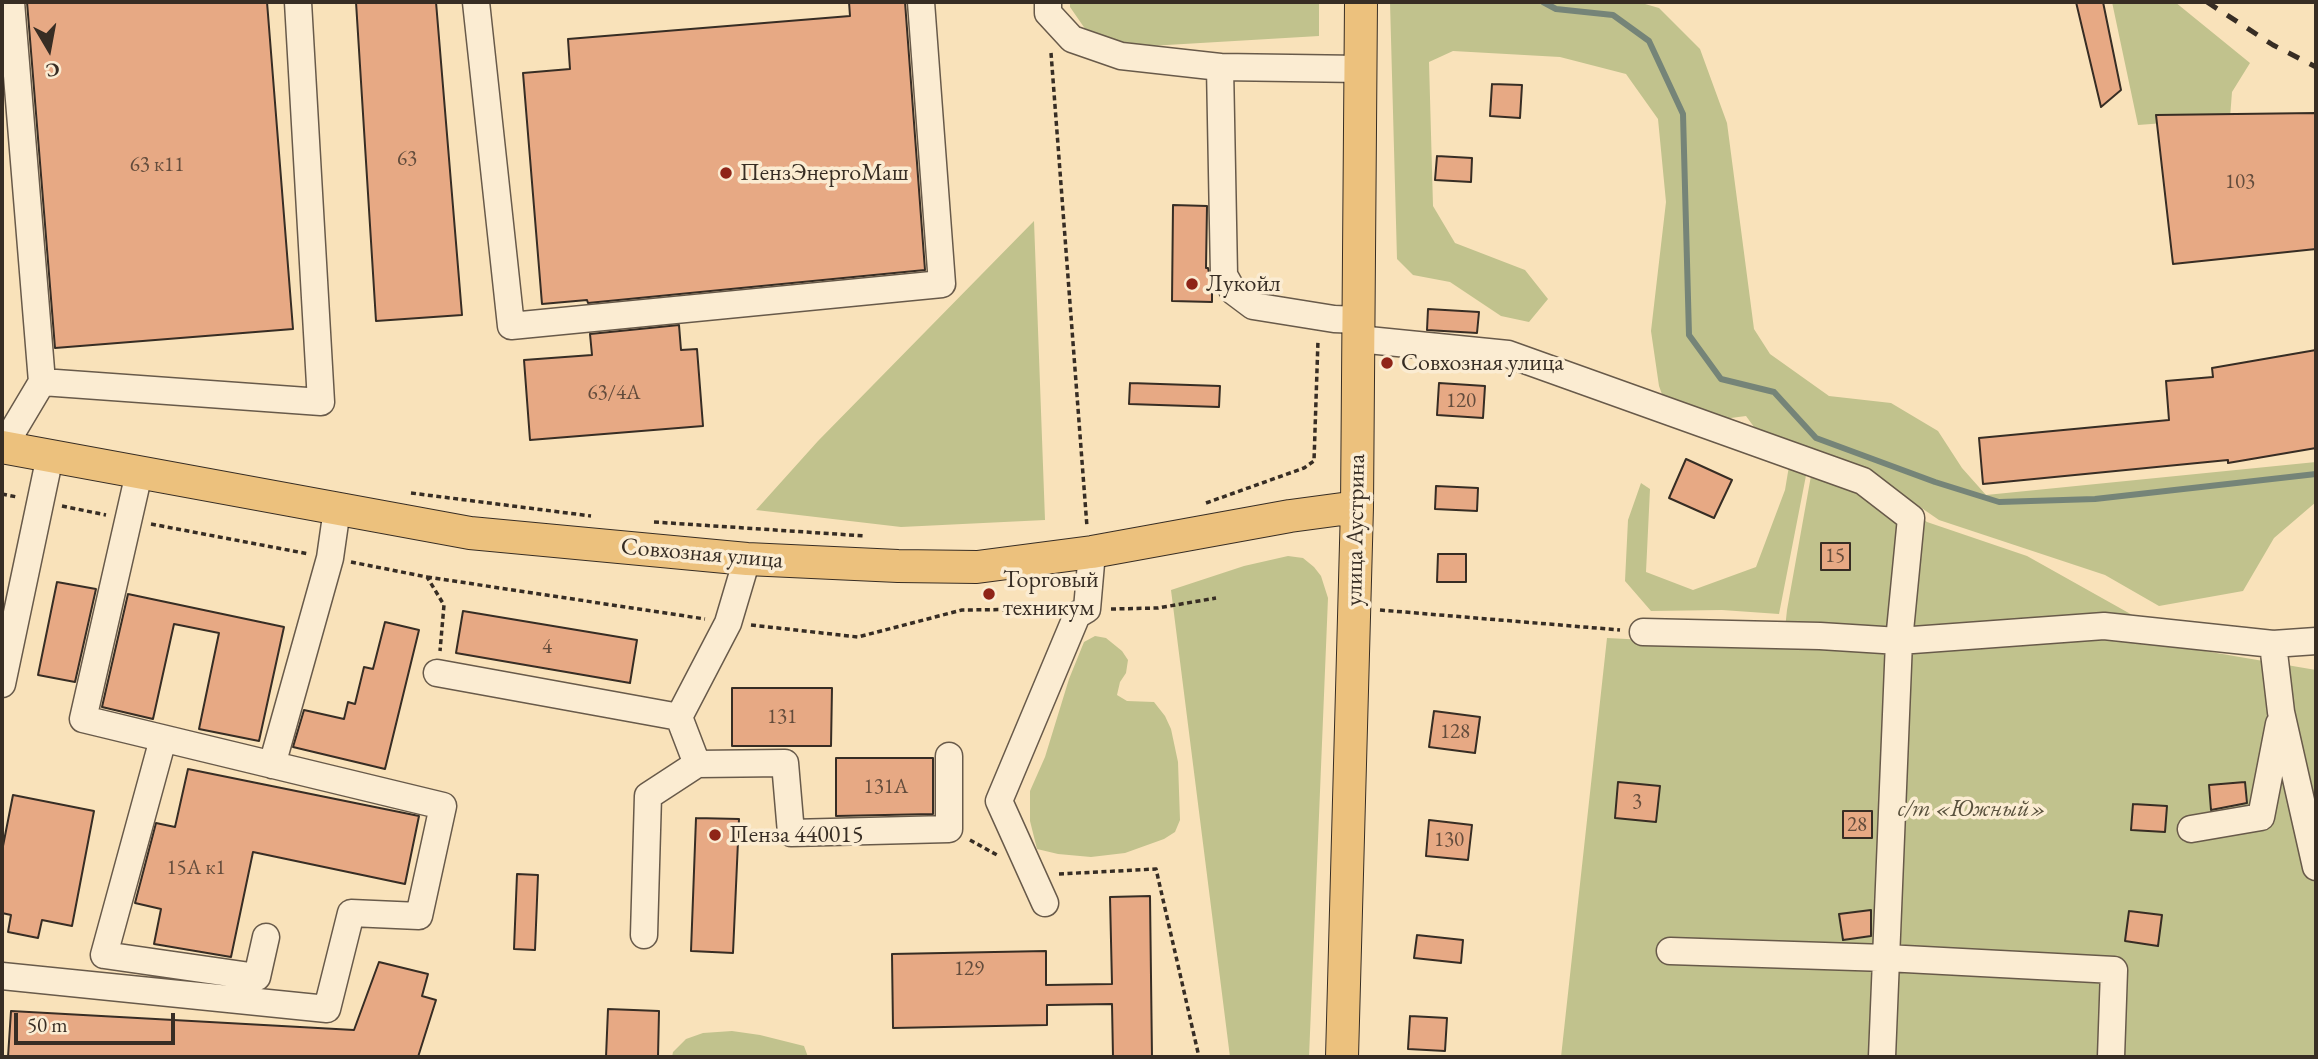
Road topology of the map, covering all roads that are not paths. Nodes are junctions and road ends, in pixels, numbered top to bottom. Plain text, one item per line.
1 (11, 2) edge
2 (298, 2) edge
3 (476, 2) edge
4 (920, 2) edge
5 (1048, 2) edge
6 (1361, 2) edge
7 (1220, 67) junction
8 (1361, 69) junction
9 (1350, 326) junction
10 (42, 382) junction
11 (4, 448) edge
12 (50, 456) junction
13 (139, 473) junction
14 (1357, 507) junction
15 (337, 509) junction
16 (1090, 540) junction
17 (747, 559) junction
18 (1643, 632) road end
19 (1899, 641) junction
20 (2316, 641) edge
21 (2273, 644) junction
22 (438, 673) road end
23 (2, 684) edge
24 (2281, 712) junction
25 (679, 717) junction
26 (163, 739) junction
27 (949, 755) dead end
28 (697, 764) junction
29 (272, 765) junction
30 (2191, 829) dead end
31 (2316, 867) edge
32 (1045, 903) dead end
33 (645, 935) dead end
34 (266, 937) dead end
35 (1670, 951) dead end
36 (1886, 958) junction
37 (2, 976) edge
38 (1342, 1057) edge
39 (1882, 1057) edge
40 (2111, 1057) edge

1 - 10 lane
2 - 10 lane
3 - 4 lane
5 - 7 lane
6 - 8 main road, улица Аустрина
7 - 8 lane
7 - 9 lane
8 - 9 main road, улица Аустрина
9 - 14 main road, улица Аустрина
9 - 19 lane
10 - 11 lane
11 - 12 main road, Совхозная улица
12 - 13 main road, Совхозная улица
12 - 23 lane
13 - 15 main road, Совхозная улица
13 - 26 lane
14 - 16 main road, Совхозная улица
14 - 38 main road, улица Аустрина
15 - 17 main road, Совхозная улица
15 - 29 lane
16 - 17 main road, Совхозная улица
16 - 32 lane
17 - 25 lane
18 - 19 lane
19 - 21 lane
19 - 36 lane
20 - 21 lane
21 - 24 lane
22 - 25 lane
24 - 30 lane
24 - 31 lane
25 - 28 lane
26 - 29 lane
26 - 34 lane
27 - 28 lane
28 - 33 lane
29 - 37 lane
35 - 36 lane
36 - 39 lane
36 - 40 lane

